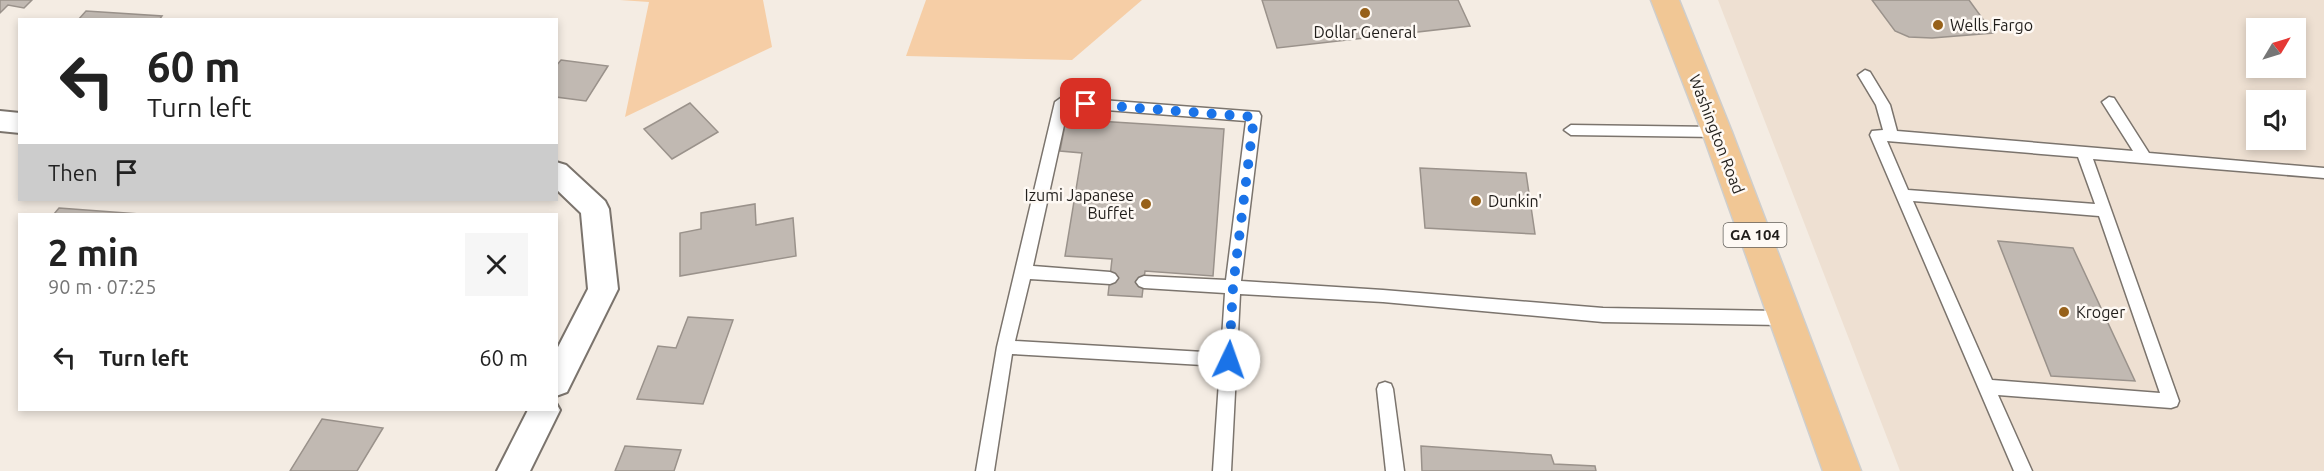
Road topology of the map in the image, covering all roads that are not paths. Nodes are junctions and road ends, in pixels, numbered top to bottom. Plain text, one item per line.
1 (1665, 0) edge
2 (1865, 75) dead end
3 (2109, 102) dead end
4 (0, 121) edge
5 (18, 123) edge
6 (1571, 130) dead end
7 (1717, 132) junction
8 (1891, 136) junction
9 (2084, 153) junction
10 (2145, 158) junction
11 (2324, 173) edge
12 (558, 174) edge
13 (1904, 195) junction
14 (2105, 211) junction
15 (1024, 272) junction
16 (1110, 278) dead end
17 (1144, 282) dead end
18 (1233, 287) junction
19 (1786, 318) junction
20 (1005, 347) junction
21 (1229, 360) junction
22 (558, 379) edge
23 (1987, 387) junction
24 (543, 411) edge
25 (513, 471) edge
26 (985, 471) edge
27 (1222, 471) edge
28 (1389, 471) edge
29 (1395, 471) edge
30 (1842, 471) edge
31 (2023, 471) edge

1 - 7 main road, Washington Road / GA 104
2 - 8 lane
3 - 10 lane
4 - 5 street
6 - 7 lane
7 - 19 main road, Washington Road / GA 104
8 - 9 lane
8 - 13 lane
9 - 10 lane
9 - 14 lane
10 - 11 lane
12 - 22 street
13 - 14 lane
13 - 23 lane
14 - 23 lane
15 - 16 lane
15 - 18 lane
15 - 20 lane
17 - 18 lane
18 - 19 lane
18 - 21 lane
19 - 30 main road, Washington Road / GA 104
20 - 21 lane
20 - 26 lane
21 - 27 lane
23 - 31 lane
24 - 25 street
28 - 29 lane

